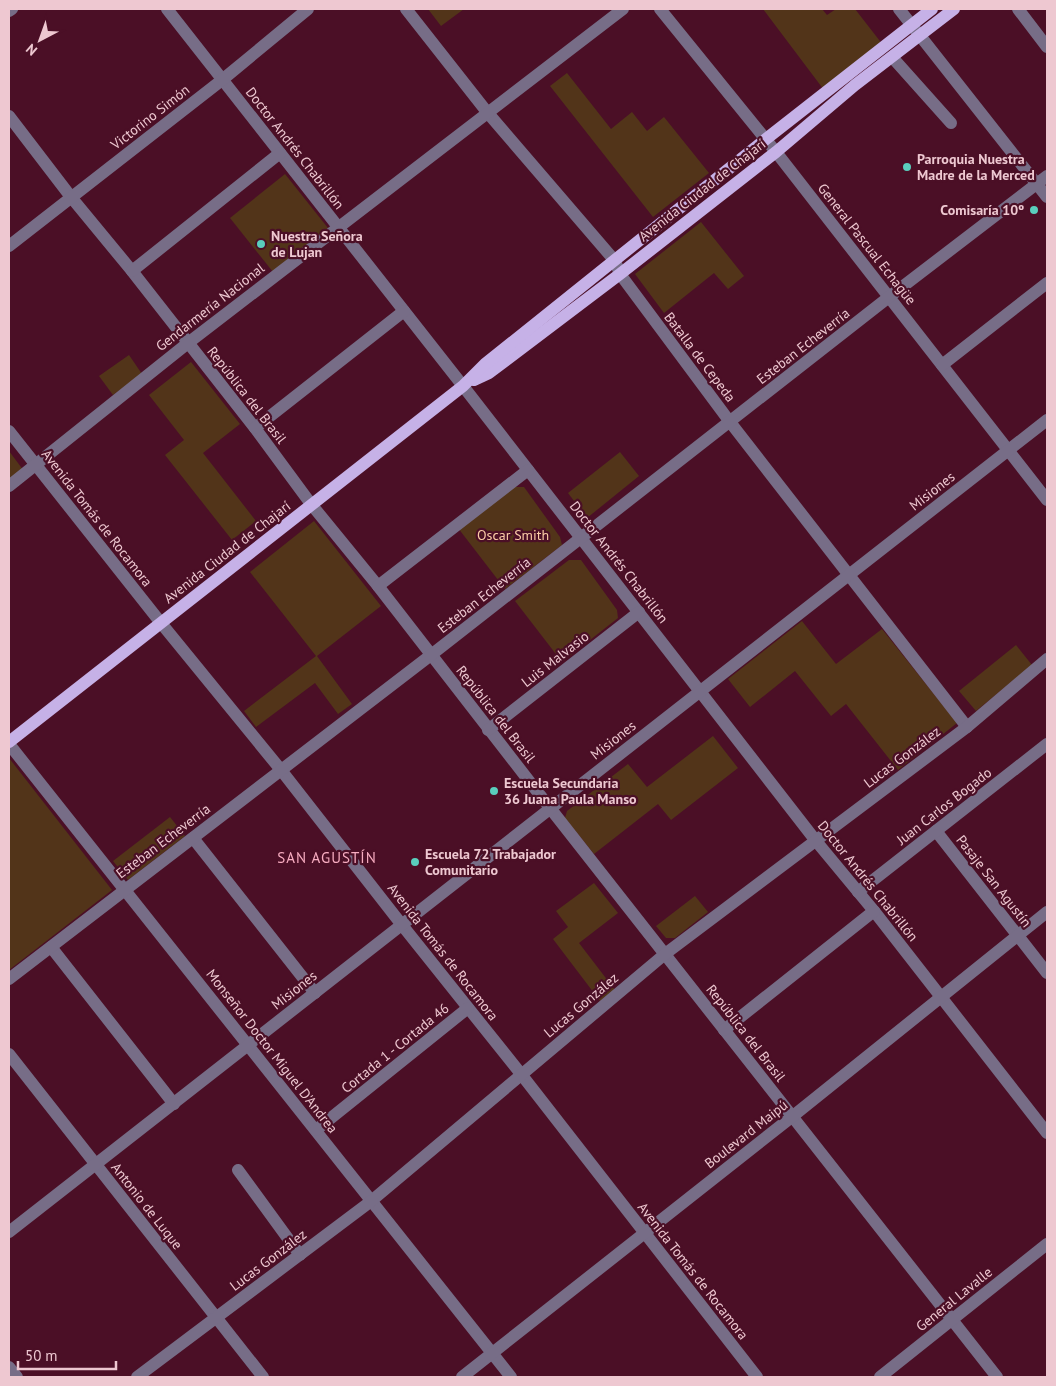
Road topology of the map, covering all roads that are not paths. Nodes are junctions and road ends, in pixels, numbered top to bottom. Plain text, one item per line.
1 (12, 9) edge
2 (167, 9) edge
3 (308, 9) edge
4 (406, 9) edge
5 (623, 9) edge
6 (660, 9) edge
7 (899, 9) edge
8 (932, 9) edge
9 (954, 9) edge
10 (1018, 9) edge
11 (9, 11) edge
12 (912, 25) junction
13 (920, 35) junction
14 (1047, 47) edge
15 (892, 57) junction
16 (222, 80) junction
17 (487, 112) junction
18 (9, 116) edge
19 (951, 123) dead end
20 (766, 139) junction
21 (776, 152) junction
22 (280, 153) junction
23 (1042, 180) edge
24 (71, 197) junction
25 (1047, 197) edge
26 (338, 227) junction
27 (9, 246) edge
28 (615, 260) junction
29 (132, 271) junction
30 (620, 274) junction
31 (1047, 283) edge
32 (889, 297) junction
33 (404, 311) junction
34 (188, 343) junction
35 (942, 365) junction
36 (463, 386) junction
37 (1047, 420) edge
38 (730, 422) junction
39 (255, 428) junction
40 (9, 431) edge
41 (1008, 451) junction
42 (36, 465) junction
43 (528, 470) junction
44 (9, 486) edge
45 (1047, 500) edge
46 (311, 504) junction
47 (581, 538) junction
48 (849, 576) junction
49 (378, 586) junction
50 (639, 612) junction
51 (161, 624) junction
52 (431, 655) junction
53 (1047, 658) edge
54 (701, 691) junction
55 (966, 727) junction
56 (488, 730) junction
57 (9, 743) edge
58 (1047, 744) edge
59 (281, 770) junction
60 (550, 808) junction
61 (936, 832) junction
62 (192, 838) junction
63 (816, 841) junction
64 (124, 890) junction
65 (858, 892) junction
66 (874, 911) junction
67 (1047, 912) edge
68 (402, 925) junction
69 (1018, 935) junction
70 (51, 947) junction
71 (665, 954) junction
72 (1047, 974) edge
73 (9, 979) edge
74 (315, 993) junction
75 (940, 996) junction
76 (468, 1008) junction
77 (724, 1030) junction
78 (249, 1045) junction
79 (9, 1054) edge
80 (521, 1074) junction
81 (174, 1104) junction
82 (793, 1116) junction
83 (316, 1130) junction
84 (1047, 1133) edge
85 (96, 1165) junction
86 (238, 1170) dead end
87 (370, 1202) junction
88 (9, 1232) edge
89 (645, 1233) junction
90 (1047, 1244) edge
91 (300, 1255) junction
92 (216, 1318) junction
93 (952, 1320) junction
94 (492, 1353) junction
95 (9, 1367) edge
96 (17, 1377) edge
97 (137, 1377) edge
98 (263, 1377) edge
99 (462, 1377) edge
100 (511, 1377) edge
101 (756, 1377) edge
102 (880, 1377) edge
103 (997, 1377) edge

1 - 11 street
2 - 16 street, Doctor Andrés Chabrillón
3 - 16 street, Victorino Simón
4 - 17 street, Batalla de Cepeda
5 - 17 street, Gendarmería Nacional
6 - 20 street, General Pascual Echagüe
7 - 12 street
8 - 12 main road, Avenida Ciudad de Chajarí
9 - 13 main road, Avenida Ciudad de Chajarí
10 - 14 street
12 - 13 street
12 - 20 main road, Avenida Ciudad de Chajarí
13 - 15 main road, Avenida Ciudad de Chajarí
13 - 23 street
15 - 19 street
15 - 21 main road, Avenida Ciudad de Chajarí
16 - 22 street, Doctor Andrés Chabrillón
16 - 24 street, Victorino Simón
17 - 26 street, Gendarmería Nacional
17 - 28 street, Batalla de Cepeda
18 - 24 street, República del Brasil
20 - 21 street, General Pascual Echagüe
20 - 28 main road, Avenida Ciudad de Chajarí
21 - 30 main road, Avenida Ciudad de Chajarí
21 - 32 street, General Pascual Echagüe
22 - 26 street, Doctor Andrés Chabrillón
22 - 29 street
23 - 25 street
23 - 32 street, Esteban Echeverría
24 - 27 street, Victorino Simón
24 - 29 street, República del Brasil
26 - 33 street, Doctor Andrés Chabrillón
26 - 34 street, Gendarmería Nacional
28 - 30 street, Batalla de Cepeda
28 - 36 main road, Avenida Ciudad de Chajarí
29 - 34 street, República del Brasil
30 - 36 main road, Avenida Ciudad de Chajarí
30 - 38 street, Batalla de Cepeda
31 - 35 street
32 - 35 street, General Pascual Echagüe
32 - 38 street, Esteban Echeverría
33 - 36 street, Doctor Andrés Chabrillón
33 - 39 street
34 - 39 street, República del Brasil
34 - 42 street, Gendarmería Nacional
35 - 41 street, General Pascual Echagüe
36 - 43 street, Doctor Andrés Chabrillón
36 - 46 main road, Avenida Ciudad de Chajarí
37 - 41 street, Misiones
38 - 47 street, Esteban Echeverría
38 - 48 street, Batalla de Cepeda
39 - 46 street, República del Brasil
40 - 42 street, Avenida Tomás de Rocamora
41 - 45 street, General Pascual Echagüe
41 - 48 street, Misiones
42 - 44 street, Gendarmería Nacional
42 - 51 street, Avenida Tomás de Rocamora
43 - 47 street, Doctor Andrés Chabrillón
43 - 49 street
46 - 49 street, República del Brasil
46 - 51 main road, Avenida Ciudad de Chajarí
47 - 50 street, Doctor Andrés Chabrillón
47 - 52 street, Esteban Echeverría
48 - 54 street, Misiones
48 - 55 street, Batalla de Cepeda
49 - 52 street, República del Brasil
50 - 54 street, Doctor Andrés Chabrillón
50 - 56 street, Luis Malvasio
51 - 57 main road, Avenida Ciudad de Chajarí
51 - 59 street, Avenida Tomás de Rocamora
52 - 56 street, República del Brasil
52 - 59 street, Esteban Echeverría
53 - 55 street, Lucas González
54 - 60 street, Misiones
54 - 63 street, Doctor Andrés Chabrillón
55 - 63 street, Lucas González
56 - 60 street, República del Brasil
57 - 64 street, Monseñor Doctor Miguel D'Andrea
58 - 61 street, Juan Carlos Bogado
59 - 62 street, Esteban Echeverría
59 - 68 street, Avenida Tomás de Rocamora
60 - 68 street, Misiones
60 - 71 street, República del Brasil
61 - 65 street, Juan Carlos Bogado
61 - 69 street, Pasaje San Agustín
62 - 64 street, Esteban Echeverría
62 - 74 street
63 - 65 street, Doctor Andrés Chabrillón
63 - 71 street, Lucas González
64 - 70 street, Esteban Echeverría
64 - 78 street, Monseñor Doctor Miguel D'Andrea
65 - 66 street, Doctor Andrés Chabrillón
66 - 75 street, Doctor Andrés Chabrillón
66 - 77 street
67 - 69 street, Boulevard Maipú
68 - 74 street, Misiones
68 - 76 street, Avenida Tomás de Rocamora
69 - 72 street, Pasaje San Agustín
69 - 75 street, Boulevard Maipú
70 - 73 street, Esteban Echeverría
70 - 81 street
71 - 77 street, República del Brasil
71 - 80 street, Lucas González
74 - 78 street, Misiones
75 - 82 street, Boulevard Maipú
75 - 84 street, Doctor Andrés Chabrillón
76 - 80 street, Avenida Tomás de Rocamora
76 - 83 street, Cortada 1 - Cortada 46
77 - 82 street, República del Brasil
78 - 81 street, Misiones
78 - 83 street, Monseñor Doctor Miguel D'Andrea
79 - 85 street, Antonio de Luque
80 - 87 street, Lucas González
80 - 89 street, Avenida Tomás de Rocamora
81 - 85 street, Misiones
82 - 89 street, Boulevard Maipú
82 - 93 street, República del Brasil
83 - 87 street, Monseñor Doctor Miguel D'Andrea
85 - 88 street, Misiones
85 - 92 street, Antonio de Luque
86 - 91 street
87 - 91 street, Lucas González
87 - 94 street, Monseñor Doctor Miguel D'Andrea
89 - 94 street, Boulevard Maipú
89 - 101 street, Avenida Tomás de Rocamora
90 - 93 street, General Lavalle
91 - 92 street, Lucas González
92 - 97 street, Lucas González
92 - 98 street, Antonio de Luque
93 - 102 street, General Lavalle
93 - 103 street, República del Brasil
94 - 99 street, Boulevard Maipú
94 - 100 street, Monseñor Doctor Miguel D'Andrea
95 - 96 street

